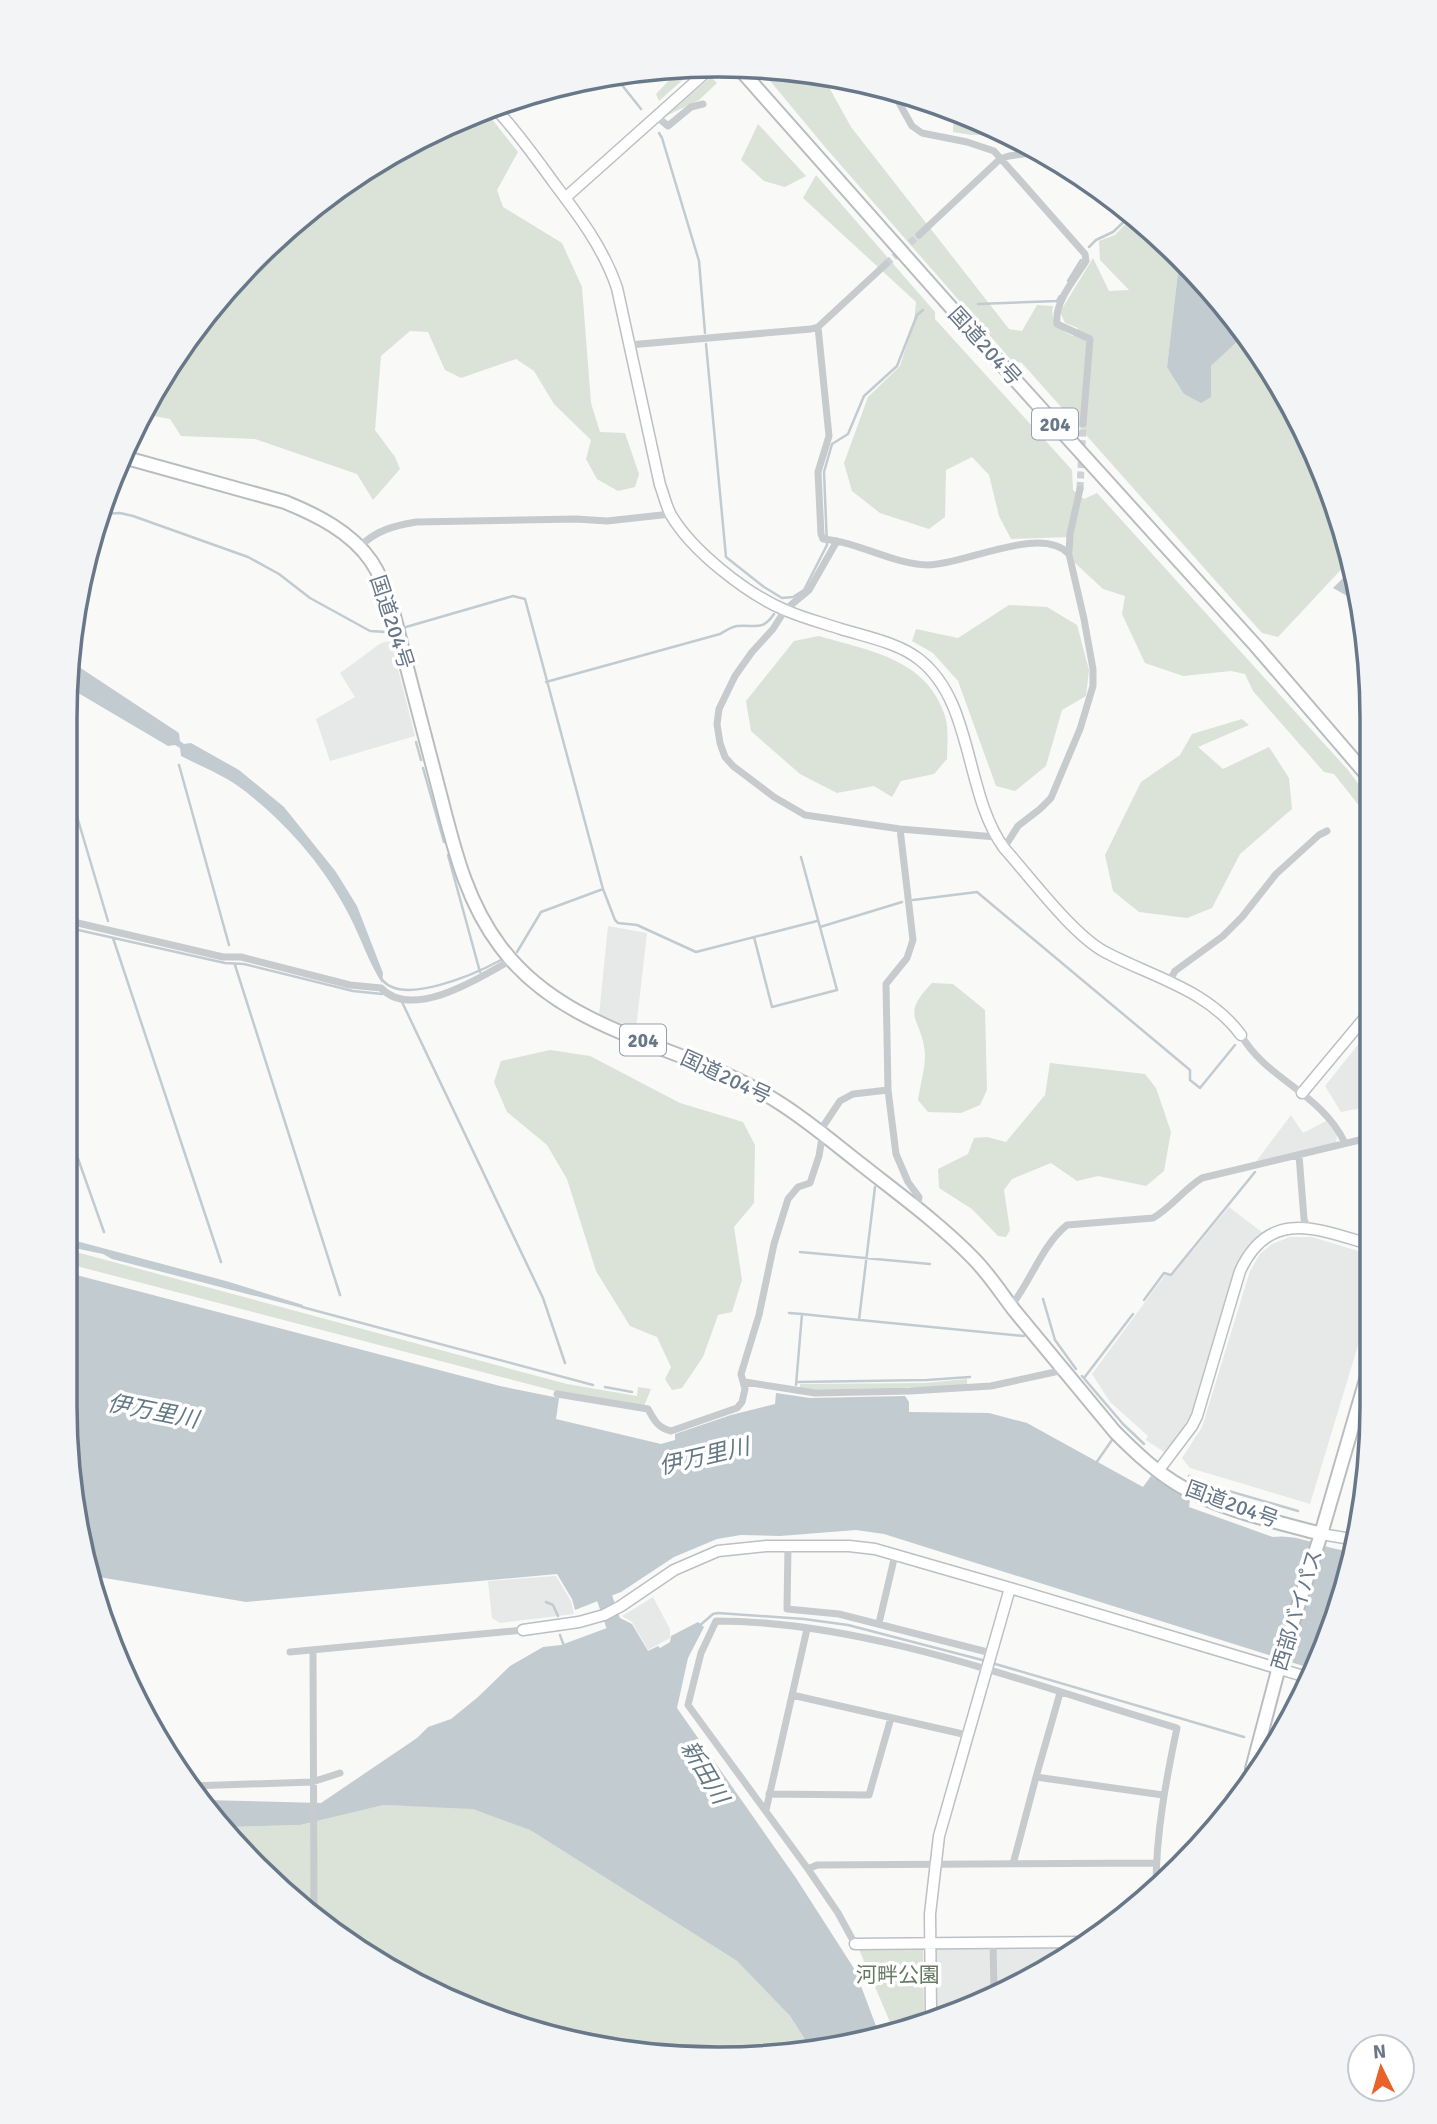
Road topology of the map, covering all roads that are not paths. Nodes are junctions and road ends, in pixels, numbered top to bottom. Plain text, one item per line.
1 (700, 77) edge
2 (747, 78) edge
3 (899, 103) edge
4 (703, 104) dead end
5 (502, 115) edge
6 (656, 116) junction
7 (1023, 154) edge
8 (1000, 159) junction
9 (565, 198) junction
10 (919, 235) tunnel mouth
11 (886, 264) tunnel mouth
12 (818, 327) junction
13 (629, 345) junction
14 (1083, 424) tunnel mouth
15 (132, 460) edge
16 (1080, 489) tunnel mouth
17 (671, 514) junction
18 (830, 540) junction
19 (359, 547) junction
20 (1069, 554) junction
21 (785, 610) junction
22 (1360, 766) edge
23 (900, 829) junction
24 (1327, 831) dead end
25 (996, 837) junction
26 (1004, 848) junction
27 (77, 923) edge
28 (511, 960) junction
29 (1171, 980) junction
30 (1360, 1023) edge
31 (1241, 1035) joint
32 (888, 1090) junction
33 (1302, 1093) junction
34 (822, 1134) junction
35 (1360, 1140) edge
36 (1345, 1143) junction
37 (1299, 1155) junction
38 (918, 1208) junction
39 (1307, 1227) junction
40 (1360, 1242) edge
41 (1011, 1306) junction
42 (1063, 1370) junction
43 (745, 1382) junction
44 (557, 1394) dead end
45 (1360, 1400) edge
46 (1158, 1471) junction
47 (1321, 1534) junction
48 (1346, 1538) edge
49 (788, 1546) junction
50 (895, 1555) junction
51 (1010, 1588) junction
52 (879, 1623) junction
53 (807, 1629) junction
54 (523, 1630) joint
55 (313, 1650) junction
56 (290, 1652) dead end
57 (991, 1653) junction
58 (1279, 1666) junction
59 (986, 1670) junction
60 (1301, 1674) edge
61 (1060, 1693) junction
62 (792, 1695) junction
63 (891, 1718) junction
64 (1261, 1732) junction
65 (967, 1735) junction
66 (1269, 1735) edge
67 (1255, 1757) edge
68 (340, 1773) dead end
69 (1036, 1777) junction
70 (203, 1786) edge
71 (312, 1787) junction
72 (769, 1794) junction
73 (1163, 1795) junction
74 (766, 1810) junction
75 (1156, 1863) junction
76 (1013, 1864) junction
77 (934, 1865) junction
78 (808, 1869) junction
79 (1156, 1874) edge
80 (314, 1902) edge
81 (931, 1942) junction
82 (993, 1942) junction
83 (1070, 1942) edge
84 (855, 1944) joint
85 (994, 1985) edge
86 (931, 2011) edge

1 - 6 street
2 - 22 highway, 国道204号 / 204
3 - 8 street
4 - 6 street
5 - 9 street
6 - 9 street
7 - 8 street
8 - 10 street
8 - 14 street
9 - 13 street
11 - 12 street
12 - 13 street
12 - 18 street
13 - 17 street
15 - 19 highway, 国道204号 / 204
16 - 20 street
17 - 19 street
17 - 21 street
18 - 20 street
18 - 21 street
19 - 28 highway, 国道204号 / 204
20 - 26 street
21 - 23 street
21 - 25 street
23 - 25 street
23 - 32 street
24 - 29 street
25 - 26 street
26 - 29 street
27 - 28 street
28 - 34 highway, 国道204号 / 204
29 - 31 street
30 - 33 street
31 - 33 street
32 - 34 street
32 - 38 street
33 - 36 street
34 - 38 highway, 国道204号 / 204
34 - 43 street
35 - 36 street
36 - 37 street
37 - 39 street
37 - 41 street
38 - 41 highway, 国道204号 / 204
39 - 40 street
39 - 46 street
41 - 42 highway, 国道204号 / 204
42 - 43 street
42 - 46 highway, 国道204号 / 204
43 - 44 street
45 - 47 highway
46 - 47 highway, 国道204号 / 204
47 - 48 street
47 - 58 highway, 西部バイパス
49 - 50 street
49 - 52 street
49 - 54 street
50 - 51 street
50 - 52 street
51 - 57 street
51 - 58 street
52 - 57 street
53 - 59 street
53 - 62 street
53 - 74 street
54 - 55 street
55 - 56 street
55 - 71 street
57 - 59 street
58 - 60 street
58 - 64 highway, 西部バイパス
59 - 61 street
59 - 65 street
61 - 69 street
61 - 73 street
62 - 63 street
62 - 72 street
63 - 65 street
63 - 72 street
64 - 66 street
64 - 67 highway, 西部バイパス
65 - 77 street
68 - 71 street
69 - 73 street
69 - 76 street
70 - 71 street
71 - 80 street
72 - 74 street
73 - 75 street
74 - 78 street
75 - 76 street
75 - 79 street
76 - 77 street
77 - 78 street
77 - 81 street
78 - 84 street
81 - 82 street
81 - 84 street
81 - 86 street
82 - 83 street
82 - 85 street

